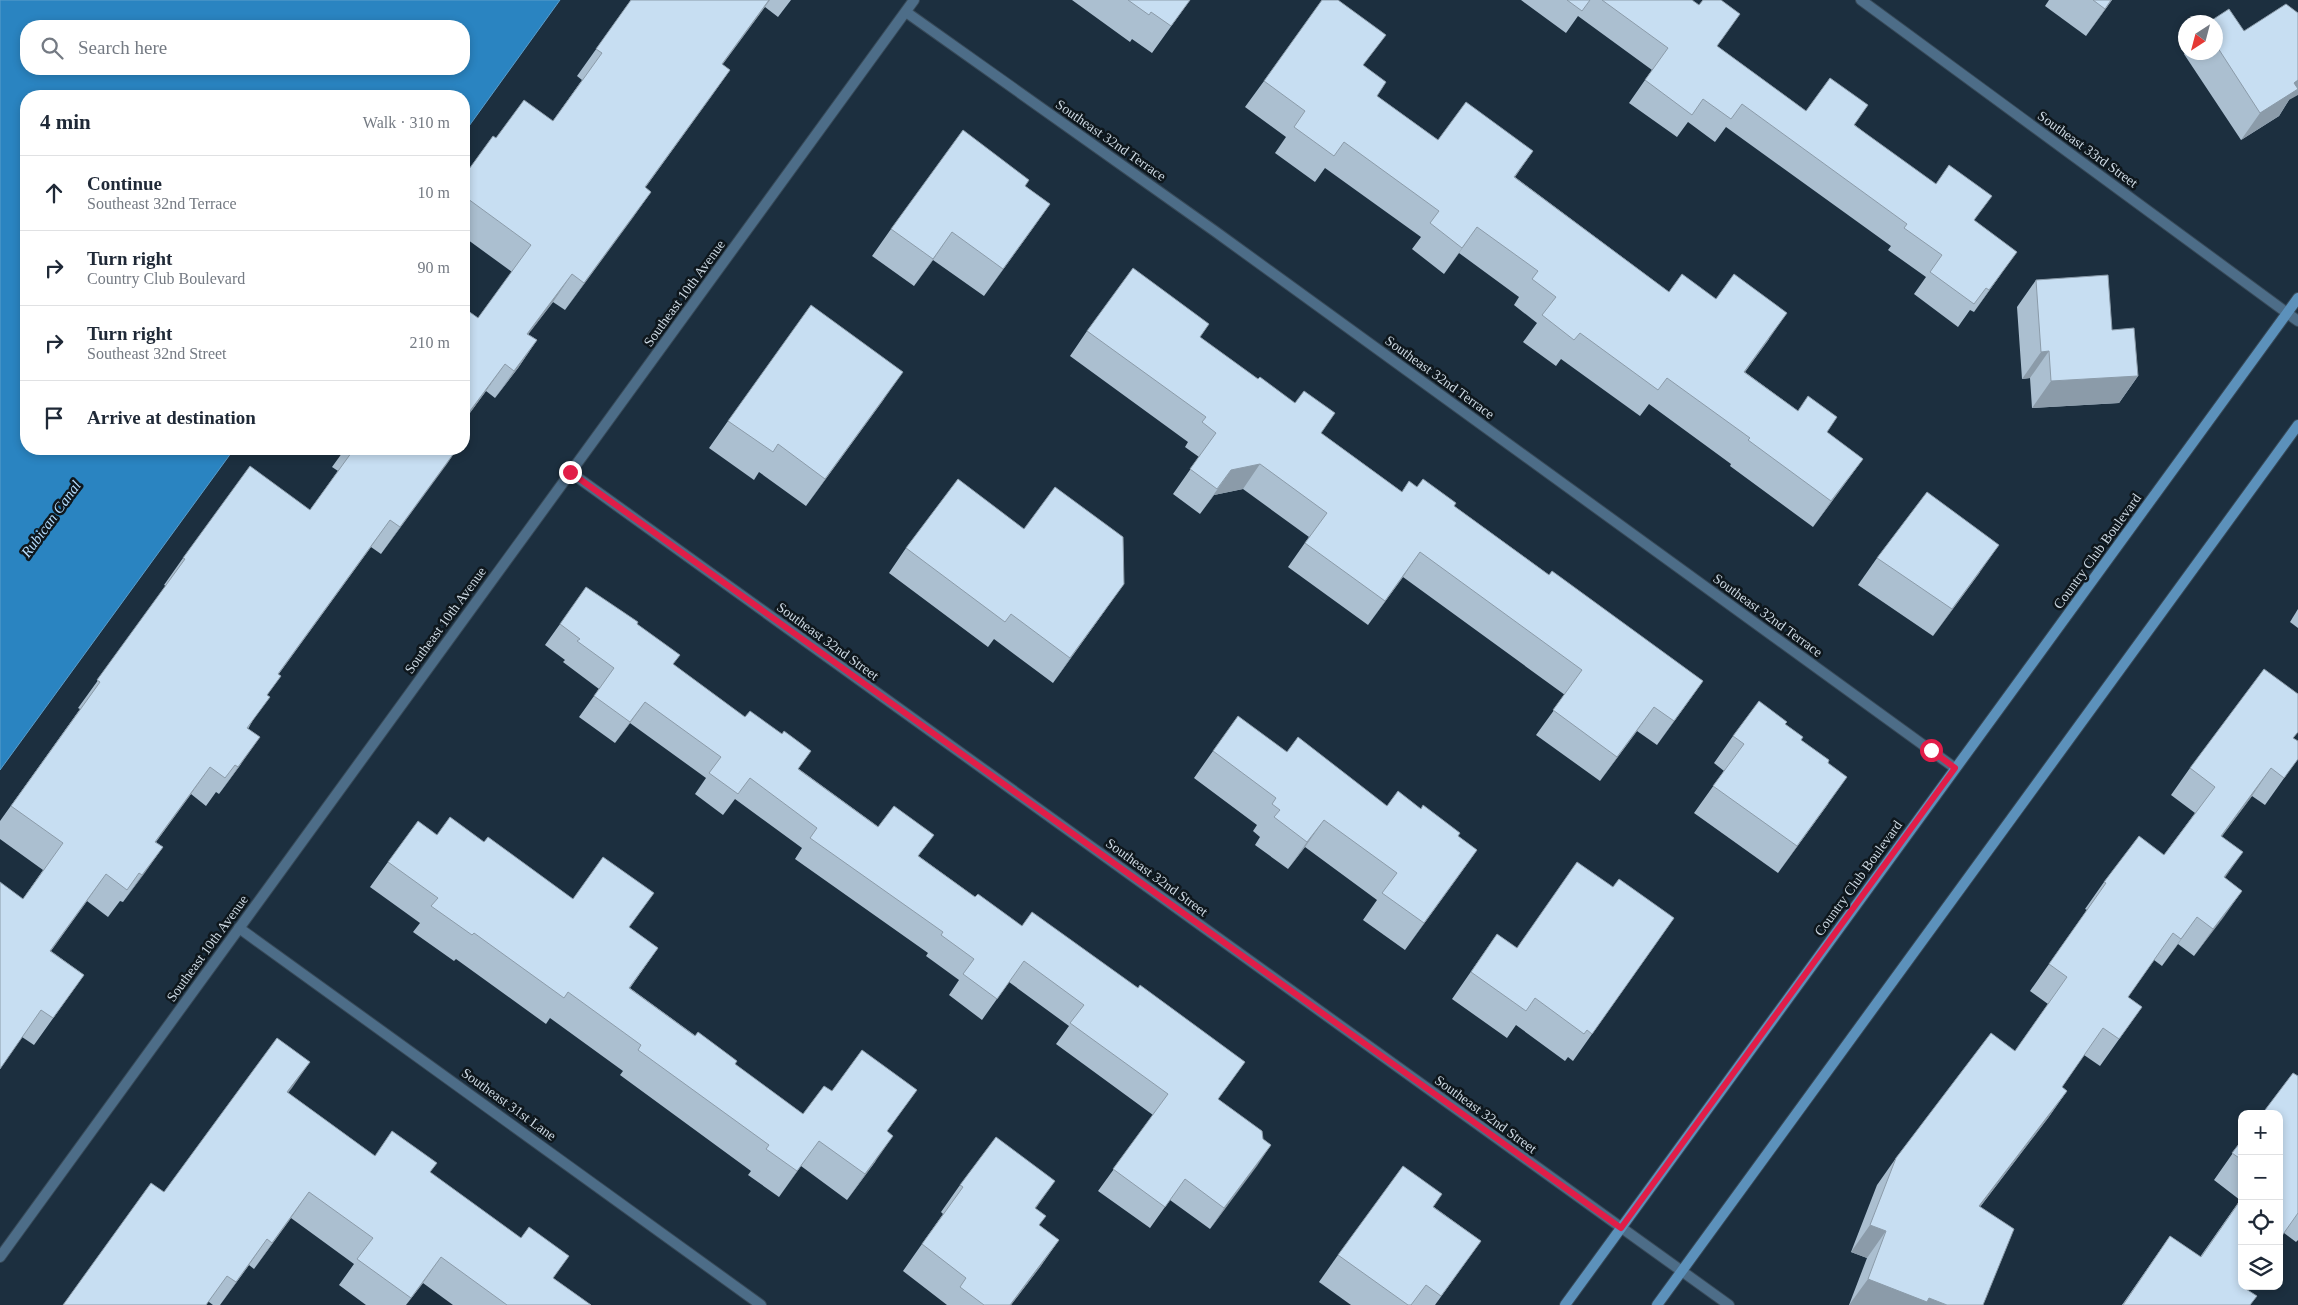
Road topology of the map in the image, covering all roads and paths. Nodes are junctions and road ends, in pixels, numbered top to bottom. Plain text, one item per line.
1 (914, 0) edge
2 (1861, 0) edge
3 (906, 12) junction
4 (2298, 298) edge
5 (2287, 313) junction
6 (2298, 320) edge
7 (2298, 425) edge
8 (570, 472) junction
9 (1955, 768) junction
10 (239, 928) junction
11 (1621, 1228) junction
12 (0, 1257) edge
13 (1682, 1271) junction
14 (761, 1305) edge
15 (1565, 1305) edge
16 (1657, 1305) edge
17 (1729, 1305) edge

1 - 3 street, Southeast 10th Avenue
2 - 5 street, Southeast 33rd Street
3 - 8 street, Southeast 10th Avenue
3 - 9 street, Southeast 32nd Terrace
4 - 5 main road, Country Club Boulevard
5 - 6 street, Southeast 33rd Street
5 - 9 main road, Country Club Boulevard
7 - 13 main road
8 - 10 street, Southeast 10th Avenue
8 - 11 street, Southeast 32nd Street
9 - 11 main road, Country Club Boulevard
10 - 12 street, Southeast 10th Avenue
10 - 14 street, Southeast 31st Lane
11 - 13 street, Southeast 32nd Street
11 - 15 main road, Country Club Boulevard
13 - 16 main road
13 - 17 street, Southeast 32nd Street

